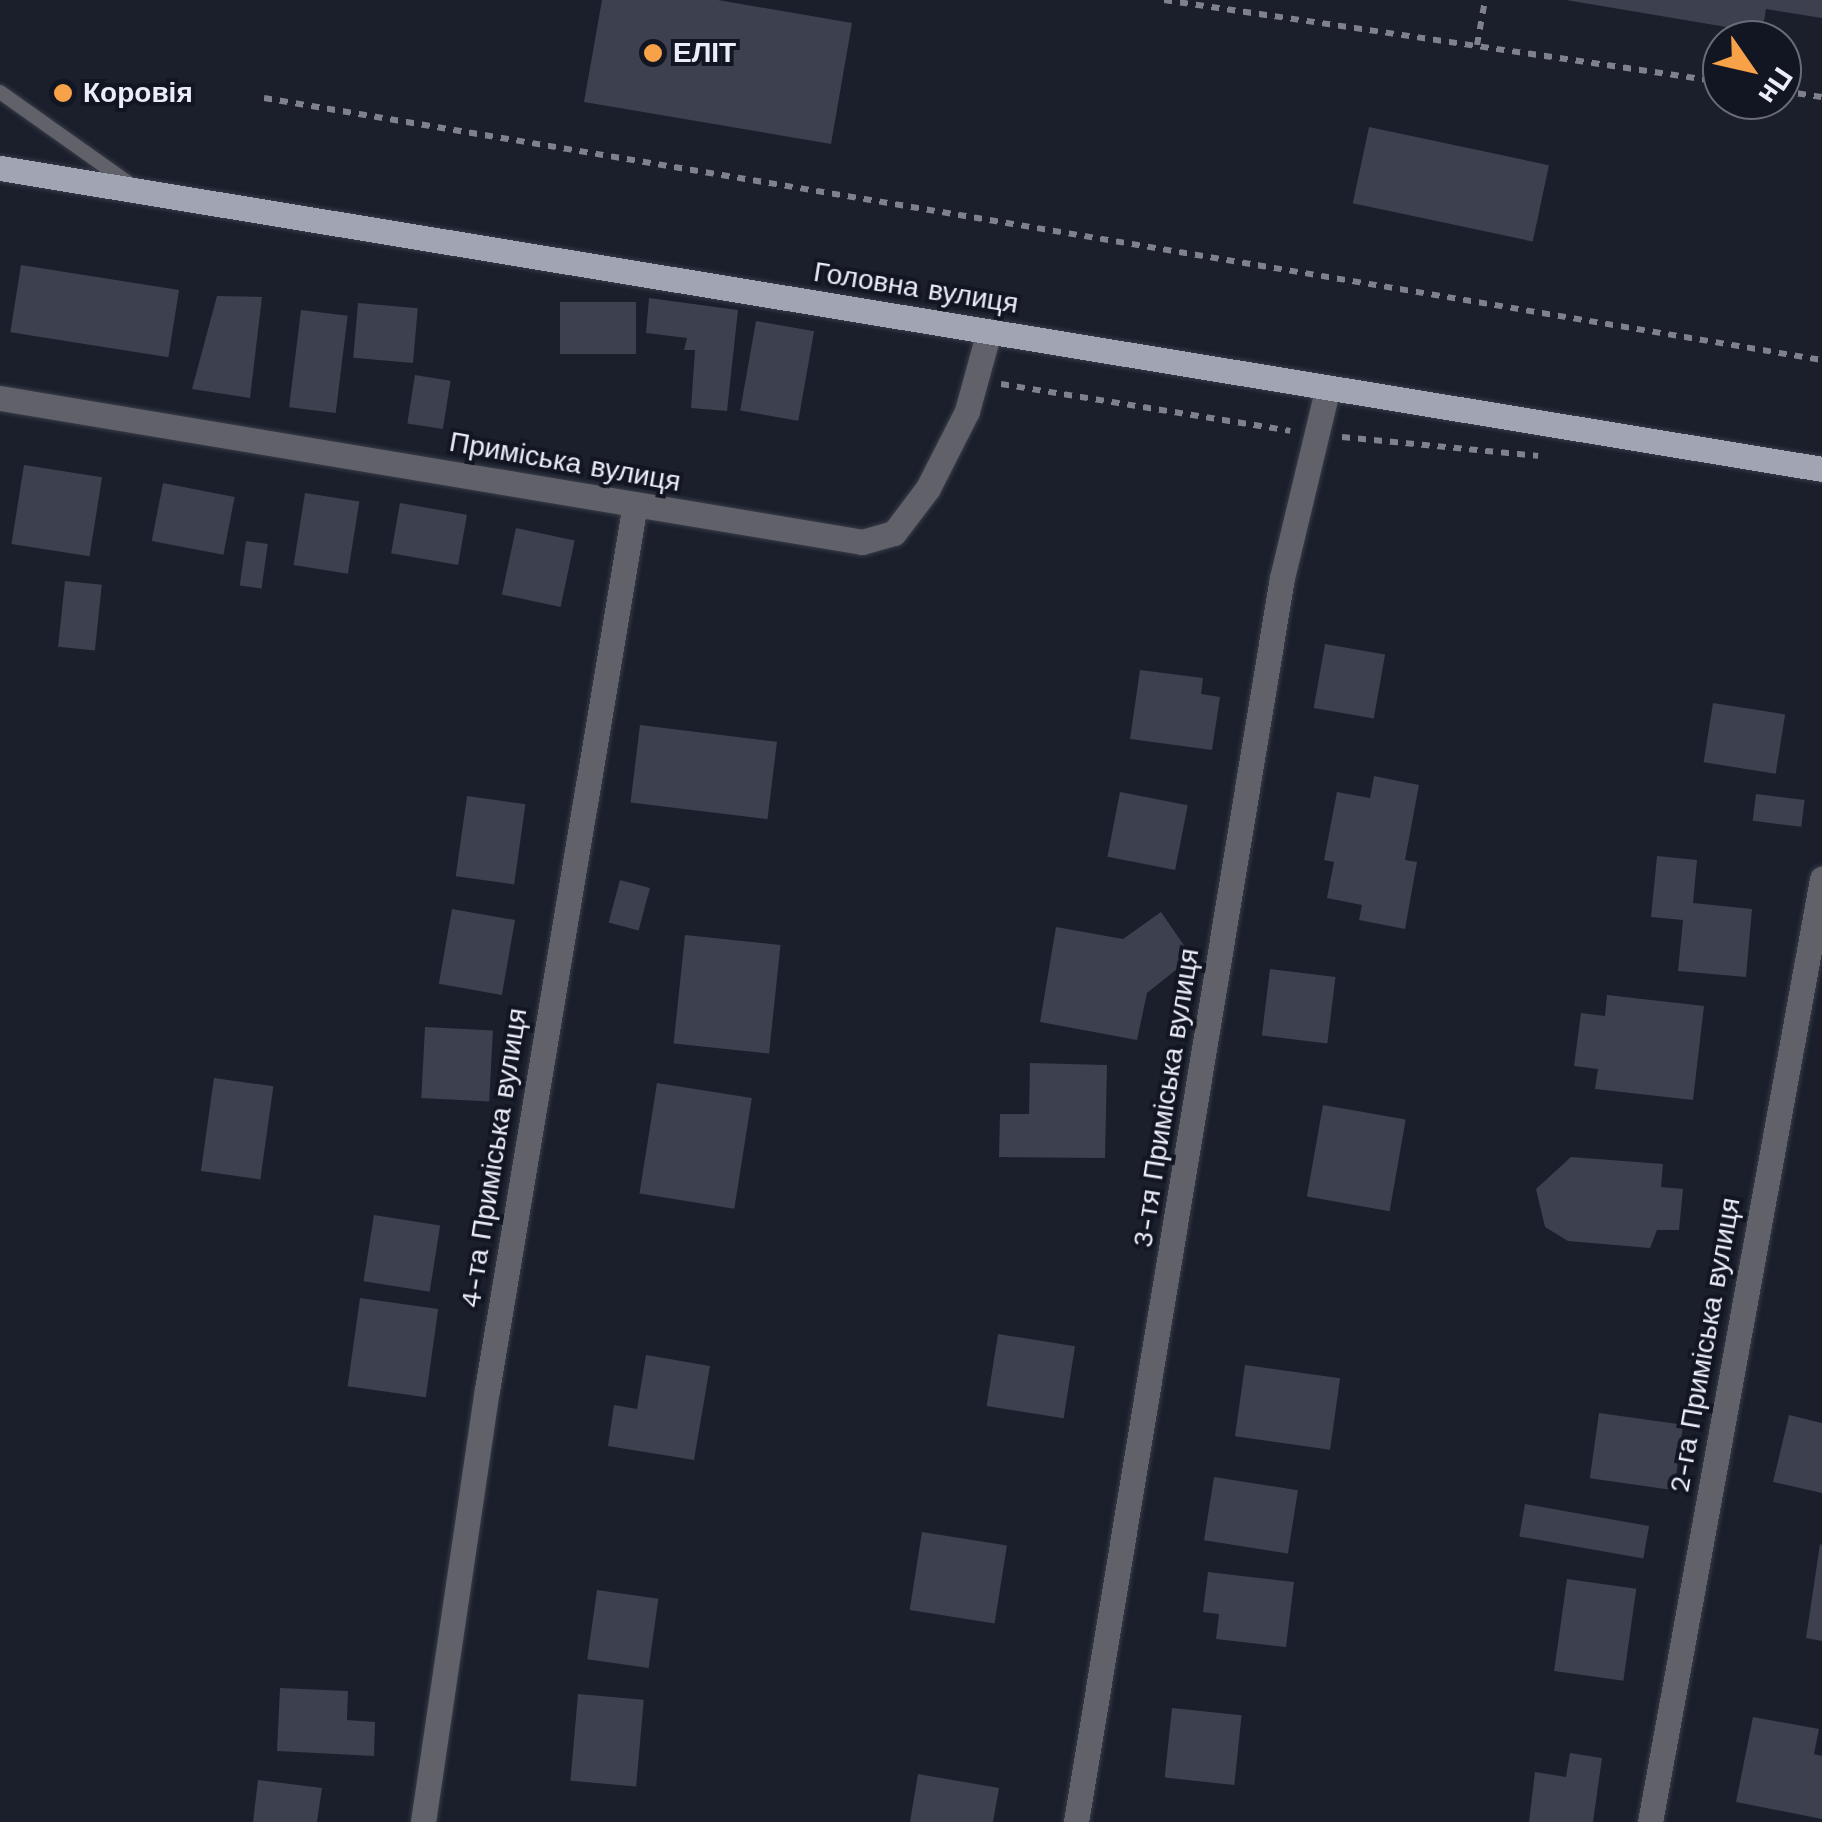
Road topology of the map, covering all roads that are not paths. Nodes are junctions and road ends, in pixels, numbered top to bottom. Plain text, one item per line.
1 (0, 92) edge
2 (0, 168) edge
3 (140, 191) junction
4 (989, 330) junction
5 (1328, 387) junction
6 (0, 398) edge
7 (1822, 469) edge
8 (634, 504) junction
9 (1822, 879) edge
10 (423, 1822) edge
11 (1076, 1822) edge
12 (1650, 1822) edge

1 - 3 lane
2 - 3 main road, Головна вулиця
3 - 4 main road, Головна вулиця
4 - 5 main road, Головна вулиця
4 - 8 street, Приміська вулиця
5 - 7 main road, Головна вулиця
5 - 11 street, 3-тя Приміська вулиця
6 - 8 street, Приміська вулиця
8 - 10 street, 4-та Приміська вулиця
9 - 12 street, 2-га Приміська вулиця

